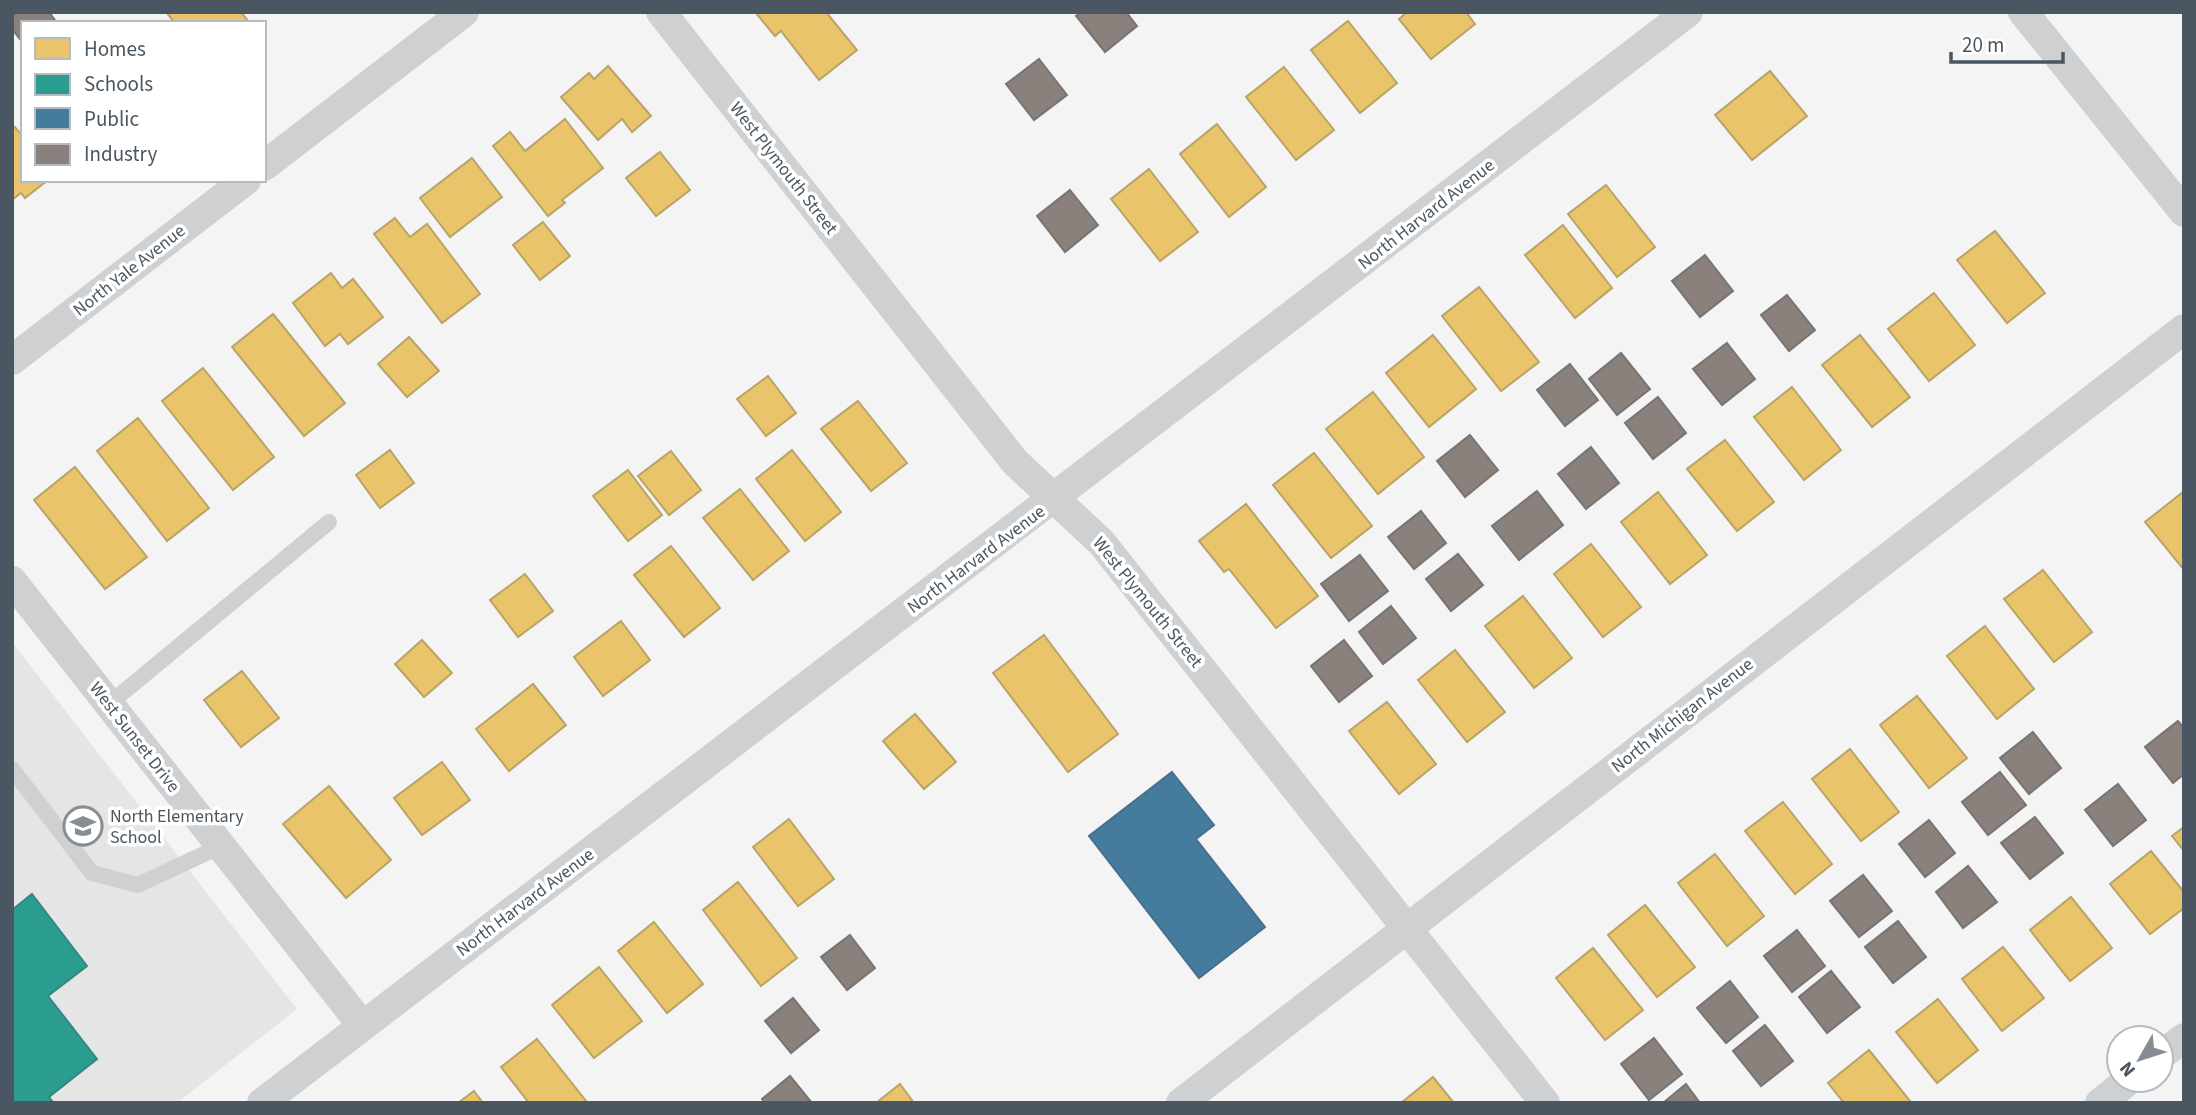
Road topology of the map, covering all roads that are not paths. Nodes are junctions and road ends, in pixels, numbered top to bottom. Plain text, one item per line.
1 (464, 12) edge
2 (661, 12) edge
3 (1688, 12) edge
4 (2023, 12) edge
5 (266, 164) edge
6 (243, 182) edge
7 (2184, 212) edge
8 (2184, 329) edge
9 (12, 360) edge
10 (1055, 500) junction
11 (329, 522) dead end
12 (12, 581) edge
13 (109, 704) junction
14 (12, 769) edge
15 (221, 846) junction
16 (1407, 926) junction
17 (362, 1025) junction
18 (262, 1103) edge
19 (1181, 1103) edge
20 (1545, 1103) edge

1 - 5 street
2 - 10 street, West Plymouth Street
3 - 10 street, North Harvard Avenue
4 - 7 street
6 - 9 street, North Yale Avenue
8 - 16 street, North Michigan Avenue
10 - 16 street, West Plymouth Street
10 - 17 street, North Harvard Avenue
11 - 13 lane
12 - 13 street, West Sunset Drive
13 - 15 street, West Sunset Drive
14 - 15 lane
15 - 17 street, West Sunset Drive
16 - 19 street, North Michigan Avenue
16 - 20 street, West Plymouth Street
17 - 18 street, North Harvard Avenue

